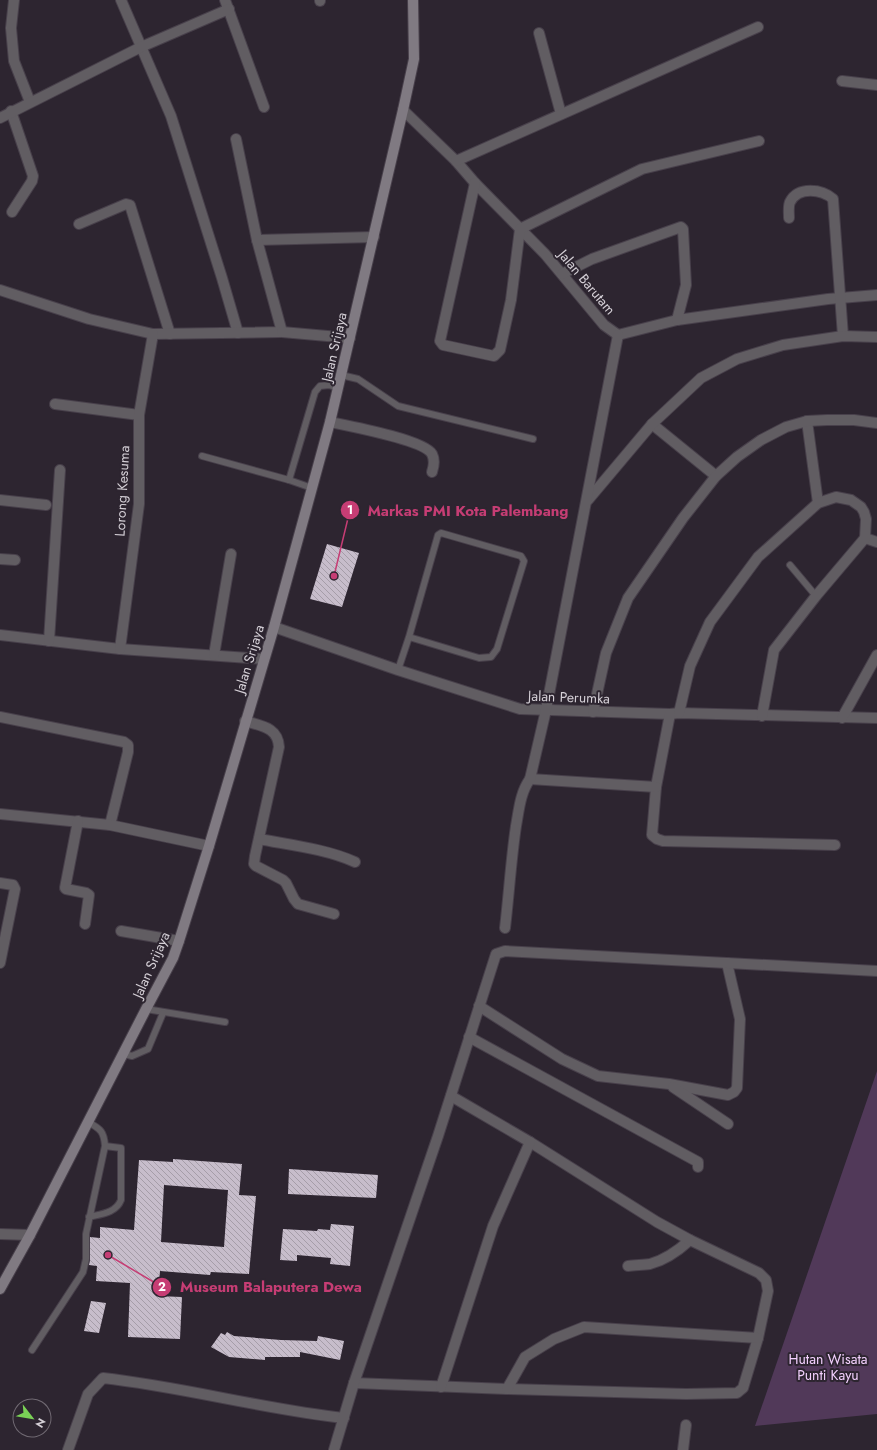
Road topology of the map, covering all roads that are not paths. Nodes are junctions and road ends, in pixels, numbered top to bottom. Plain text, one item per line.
1 (14, 0) edge
2 (121, 0) edge
3 (412, 0) edge
4 (227, 4) edge
5 (758, 27) dead end
6 (539, 32) dead end
7 (141, 47) junction
8 (842, 81) dead end
9 (877, 85) edge
10 (30, 102) junction
11 (264, 107) dead end
12 (403, 110) junction
13 (12, 111) junction
14 (561, 114) junction
15 (0, 118) edge
16 (236, 139) dead end
17 (759, 141) dead end
18 (456, 161) junction
19 (475, 183) junction
20 (12, 212) dead end
21 (789, 218) dead end
22 (79, 224) dead end
23 (520, 229) junction
24 (374, 237) junction
25 (257, 240) junction
26 (562, 274) junction
27 (0, 290) edge
28 (877, 295) edge
29 (841, 298) junction
30 (677, 320) junction
31 (282, 332) junction
32 (238, 333) junction
33 (153, 334) junction
34 (170, 334) junction
35 (618, 335) junction
36 (844, 336) junction
37 (877, 336) edge
38 (350, 338) junction
39 (342, 375) junction
40 (338, 388) junction
41 (55, 404) dead end
42 (140, 415) junction
43 (807, 421) junction
44 (330, 422) junction
45 (877, 423) edge
46 (652, 424) junction
47 (533, 439) dead end
48 (202, 456) dead end
49 (60, 470) dead end
50 (432, 472) dead end
51 (716, 476) junction
52 (289, 480) junction
53 (312, 488) junction
54 (0, 500) edge
55 (587, 500) junction
56 (818, 503) junction
57 (46, 505) dead end
58 (865, 538) junction
59 (877, 542) edge
60 (231, 554) dead end
61 (0, 559) edge
62 (16, 560) dead end
63 (790, 565) dead end
64 (816, 596) junction
65 (274, 627) junction
66 (0, 635) edge
67 (409, 637) junction
68 (49, 641) junction
69 (120, 649) junction
70 (214, 655) junction
71 (877, 655) edge
72 (264, 659) junction
73 (398, 670) junction
74 (546, 710) junction
75 (593, 712) junction
76 (675, 714) junction
77 (762, 716) junction
78 (0, 717) edge
79 (842, 718) junction
80 (877, 718) edge
81 (245, 721) junction
82 (530, 780) junction
83 (656, 787) junction
84 (0, 814) edge
85 (78, 821) junction
86 (110, 825) junction
87 (259, 839) junction
88 (835, 845) dead end
89 (209, 846) junction
90 (355, 862) dead end
91 (0, 883) edge
92 (334, 914) dead end
93 (85, 924) dead end
94 (505, 928) dead end
95 (121, 931) dead end
96 (179, 941) junction
97 (0, 963) edge
98 (726, 963) junction
99 (877, 971) edge
100 (479, 1006) junction
101 (146, 1010) junction
102 (163, 1013) junction
103 (225, 1022) dead end
104 (469, 1037) junction
105 (124, 1054) junction
106 (669, 1084) junction
107 (451, 1096) junction
108 (88, 1122) junction
109 (728, 1124) dead end
110 (530, 1142) junction
111 (105, 1146) junction
112 (698, 1167) dead end
113 (89, 1217) junction
114 (0, 1234) edge
115 (30, 1235) junction
116 (690, 1240) junction
117 (628, 1266) dead end
118 (0, 1289) edge
119 (758, 1338) junction
120 (32, 1350) dead end
121 (354, 1383) junction
122 (441, 1387) junction
123 (507, 1389) junction
124 (344, 1418) junction
125 (686, 1425) dead end
126 (68, 1450) edge
127 (334, 1450) edge
128 (683, 1450) edge

1 - 10 street
2 - 7 street
3 - 12 street, Jalan Srijaya
4 - 7 street
4 - 11 street
5 - 14 street
6 - 14 street
7 - 10 street
7 - 32 street
8 - 9 street
10 - 13 street
12 - 18 street, Jalan Barutam
12 - 24 street, Jalan Srijaya
13 - 15 street
13 - 20 street
14 - 18 street
16 - 25 street
17 - 23 street
18 - 19 street, Jalan Barutam
19 - 23 street, Jalan Barutam
19 - 23 street
21 - 29 street
22 - 34 street
23 - 26 street, Jalan Barutam
24 - 25 street
24 - 38 street, Jalan Srijaya
25 - 31 street
26 - 30 street
26 - 35 street, Jalan Barutam
27 - 33 street
28 - 29 street, Jalan Barutam
29 - 30 street, Jalan Barutam
29 - 36 street
30 - 35 street, Jalan Barutam
31 - 32 street
31 - 38 street
32 - 34 street
33 - 34 street
33 - 42 street, Lorong Kesuma
35 - 55 street
36 - 37 street
36 - 46 street
38 - 39 street, Jalan Srijaya
39 - 40 street, Jalan Srijaya
39 - 47 lane
40 - 44 street, Jalan Srijaya
40 - 52 lane
41 - 42 street
42 - 69 street, Lorong Kesuma
43 - 45 street
43 - 51 street
43 - 56 street
44 - 50 street
44 - 53 street, Jalan Srijaya
46 - 51 street
46 - 55 street
48 - 52 lane
49 - 68 street
51 - 75 street
52 - 53 lane
53 - 65 street, Jalan Srijaya
54 - 57 street
55 - 74 street
56 - 58 street
56 - 76 street
58 - 59 street
58 - 64 street
60 - 70 street
61 - 62 street
63 - 64 lane
64 - 77 street
65 - 72 street, Jalan Srijaya
65 - 73 street, Jalan Perumka
66 - 68 street
67 - 67 lane
67 - 73 lane
68 - 69 street
69 - 70 street
70 - 72 street
71 - 79 street
72 - 81 street, Jalan Srijaya
73 - 74 street, Jalan Perumka
74 - 75 street, Jalan Perumka
74 - 82 street
75 - 76 street, Jalan Perumka
76 - 77 street, Jalan Perumka
76 - 83 street
77 - 79 street, Jalan Perumka
78 - 86 street
79 - 80 street, Jalan Perumka
81 - 87 street
81 - 89 street, Jalan Srijaya
82 - 83 street
82 - 94 street
83 - 88 street
84 - 85 street
85 - 86 street
85 - 93 street
86 - 89 street
87 - 90 street
87 - 92 street
89 - 96 street, Jalan Srijaya
91 - 97 street
95 - 96 street
96 - 101 street, Jalan Srijaya
98 - 99 street
98 - 100 street
98 - 106 street
100 - 104 street
100 - 106 street
101 - 102 lane
101 - 105 street, Jalan Srijaya
102 - 103 lane
102 - 105 lane
104 - 107 street
104 - 112 street
105 - 108 street, Jalan Srijaya
106 - 109 street
107 - 110 street
107 - 121 street
108 - 111 lane
108 - 115 street, Jalan Srijaya
110 - 116 street
110 - 122 street
111 - 113 lane
111 - 113 lane
113 - 120 lane
114 - 115 street
115 - 118 street, Jalan Srijaya
116 - 117 street
116 - 119 street
119 - 123 street
119 - 123 street
121 - 122 street
121 - 124 street
122 - 123 street
124 - 126 street
124 - 127 street
125 - 128 street

